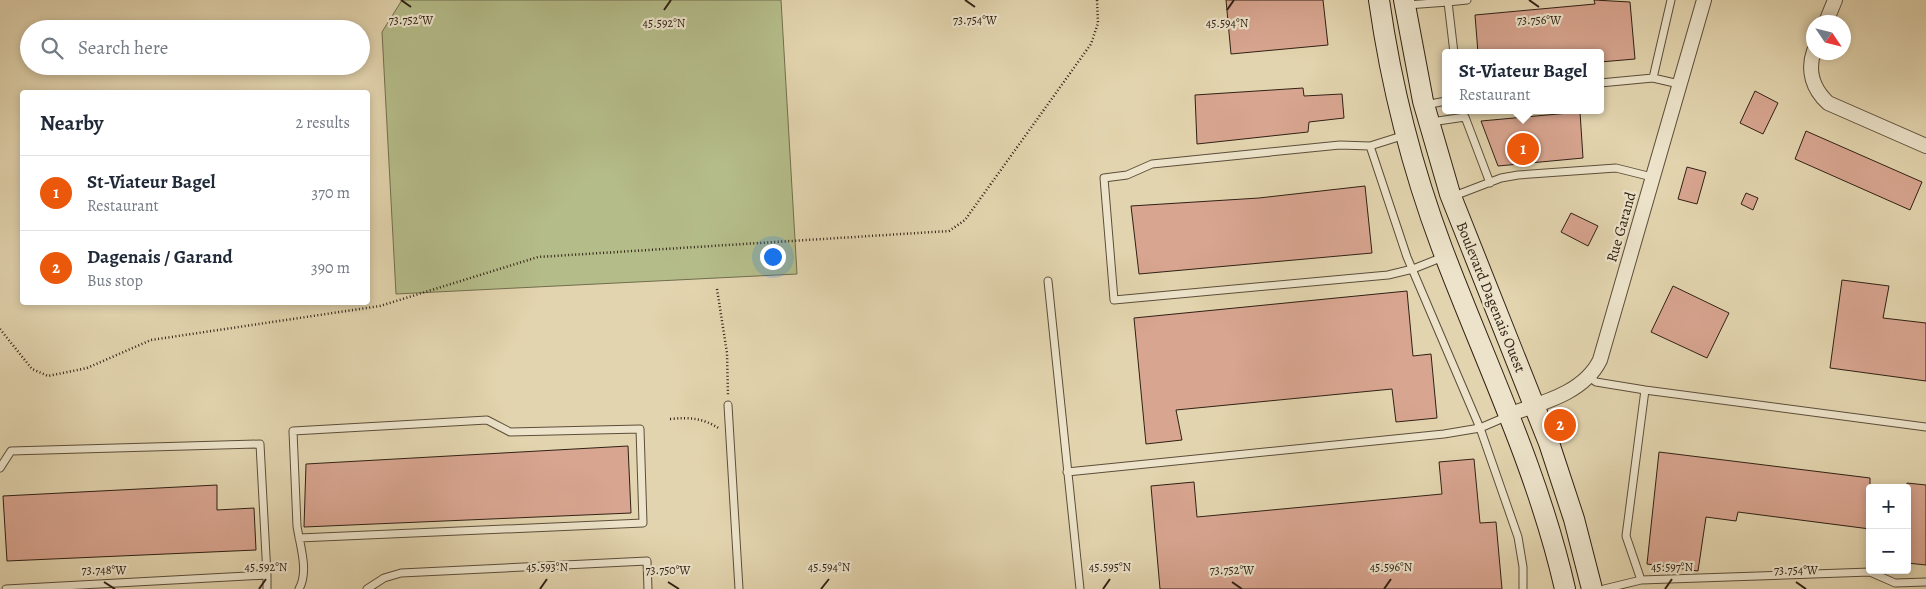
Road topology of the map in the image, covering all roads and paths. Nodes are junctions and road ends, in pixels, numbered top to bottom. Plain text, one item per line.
1 (1096, 0) edge
2 (1379, 0) edge
3 (1467, 0) edge
4 (1671, 0) edge
5 (1704, 0) edge
6 (1835, 0) edge
7 (1405, 2) edge
8 (1448, 2) junction
9 (1829, 15) edge
10 (1454, 49) edge
11 (1812, 60) edge
12 (1653, 78) junction
13 (1604, 83) edge
14 (1679, 84) junction
15 (1442, 104) edge
16 (1427, 113) junction
17 (1406, 135) junction
18 (1370, 146) junction
19 (1926, 146) edge
20 (1652, 178) junction
21 (1490, 183) junction
22 (1451, 197) junction
23 (1445, 256) junction
24 (1414, 269) junction
25 (1048, 281) dead end
26 (717, 289) dead end
27 (0, 329) edge
28 (1589, 377) junction
29 (1645, 390) junction
30 (728, 404) joint
31 (1535, 406) junction
32 (1510, 414) junction
33 (670, 419) dead end
34 (1926, 427) edge
35 (1480, 428) junction
36 (731, 435) junction
37 (0, 468) edge
38 (1068, 472) junction
39 (299, 538) junction
40 (267, 575) junction
41 (0, 580) edge
42 (1641, 580) junction
43 (1926, 582) edge
44 (6, 588) edge
45 (267, 589) edge
46 (299, 589) edge
47 (367, 589) edge
48 (648, 589) edge
49 (740, 589) edge
50 (1080, 589) edge
51 (1523, 589) edge
52 (1565, 589) edge
53 (1592, 589) edge
54 (1604, 589) edge

1 - 27 path
2 - 17 main road, Boulevard Dagenais Ouest
3 - 8 lane
4 - 12 lane
5 - 14 street, Rue Garand
6 - 9 street
7 - 8 lane
7 - 16 main road, Boulevard Dagenais Ouest
8 - 10 lane
11 - 19 street
12 - 13 lane
12 - 14 lane
14 - 20 street, Rue Garand
15 - 16 lane
16 - 21 lane
16 - 22 main road, Boulevard Dagenais Ouest
17 - 18 lane
17 - 23 main road, Boulevard Dagenais Ouest
18 - 24 lane
18 - 24 lane
20 - 21 lane
20 - 28 street, Rue Garand
21 - 22 lane
22 - 31 main road, Boulevard Dagenais Ouest
23 - 24 lane
23 - 32 main road, Boulevard Dagenais Ouest
24 - 35 lane
25 - 38 lane
26 - 30 path
28 - 29 lane
28 - 31 street, Rue Garand
29 - 34 lane
29 - 42 lane
30 - 36 lane
31 - 32 street, Rue Garand
31 - 53 main road, Boulevard Dagenais Ouest
32 - 35 lane
32 - 52 main road, Boulevard Dagenais Ouest
33 - 36 path
35 - 38 lane
35 - 51 lane
36 - 49 lane
37 - 40 lane
38 - 50 lane
39 - 39 lane
39 - 46 lane
40 - 44 lane
40 - 45 lane
41 - 44 lane
42 - 43 lane
42 - 54 lane
47 - 48 lane

